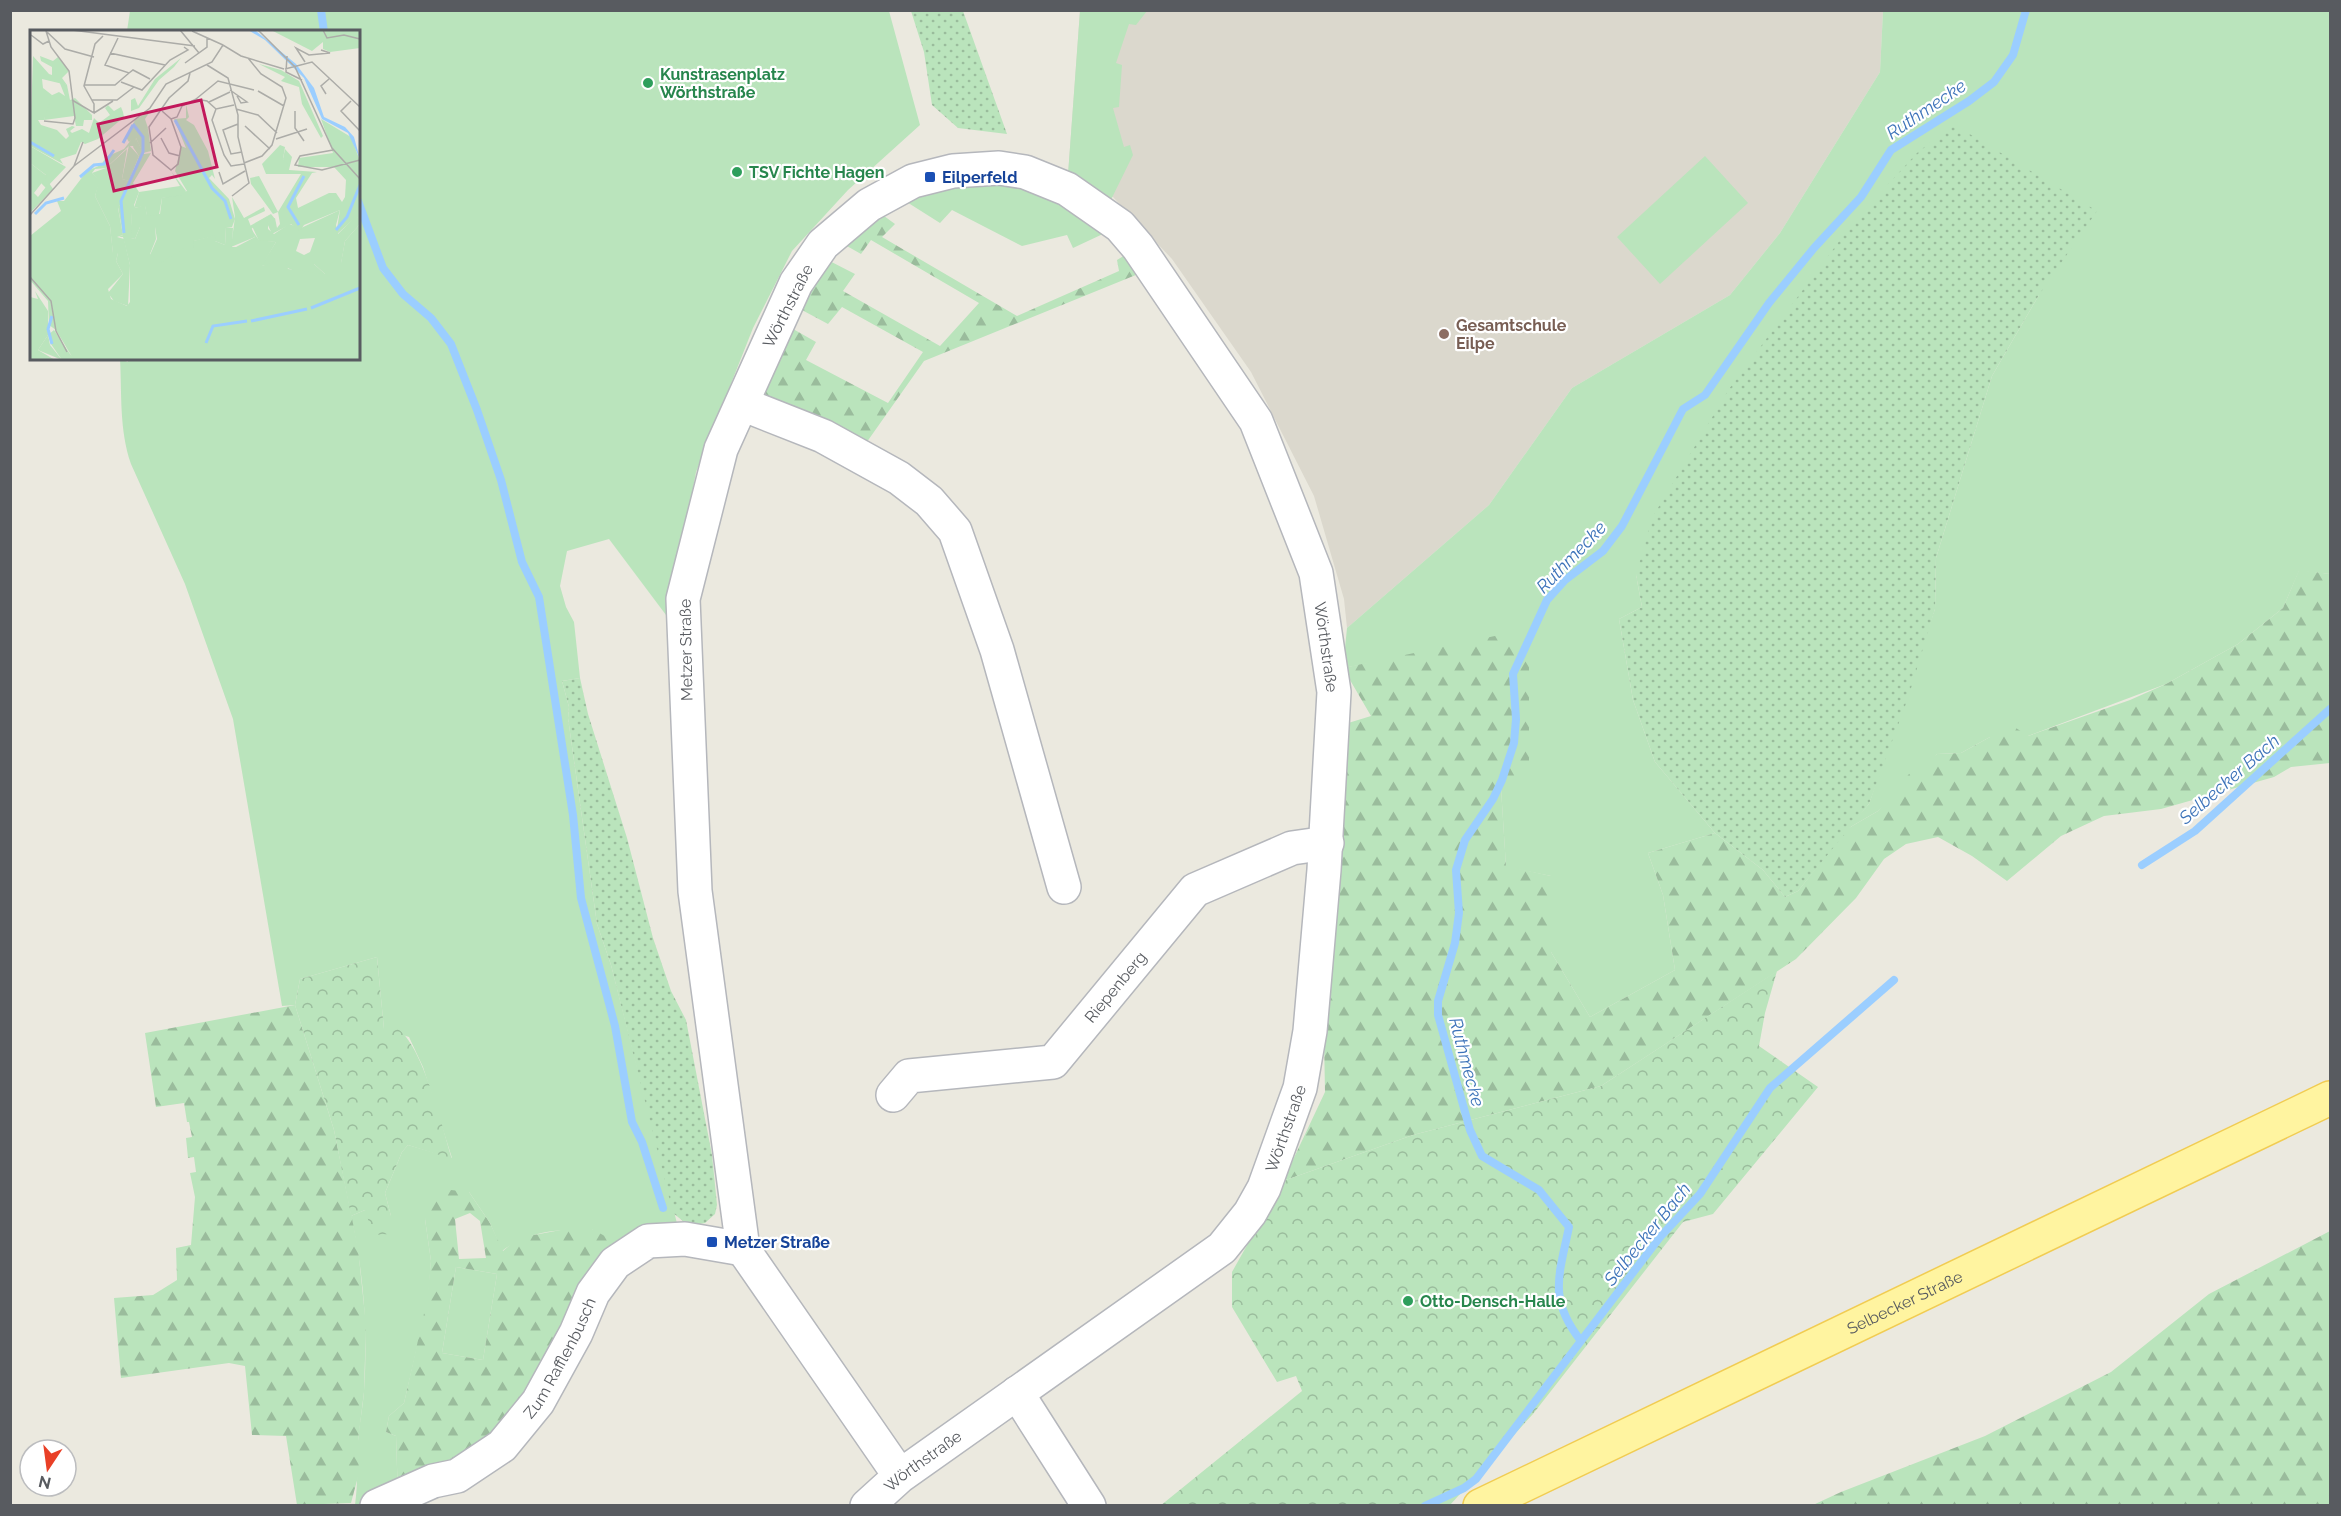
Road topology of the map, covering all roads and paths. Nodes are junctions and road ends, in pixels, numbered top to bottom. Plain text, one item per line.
1 (742, 404) junction
2 (1327, 843) junction
3 (1064, 887) dead end
4 (893, 1095) dead end
5 (2331, 1098) edge
6 (743, 1249) junction
7 (1017, 1393) junction
8 (900, 1476) junction
9 (377, 1506) edge
10 (867, 1506) edge
11 (1089, 1506) edge
12 (1480, 1506) edge

1 - 2 street, Wörthstraße
1 - 3 street
1 - 6 street, Metzer Straße
2 - 4 street, Riepenberg
2 - 7 street, Wörthstraße
5 - 12 main road, Selbecker Straße
6 - 8 street, Metzer Straße
6 - 9 street, Zum Rafflenbusch
7 - 8 street, Wörthstraße
7 - 11 street
8 - 10 street, Wörthstraße

